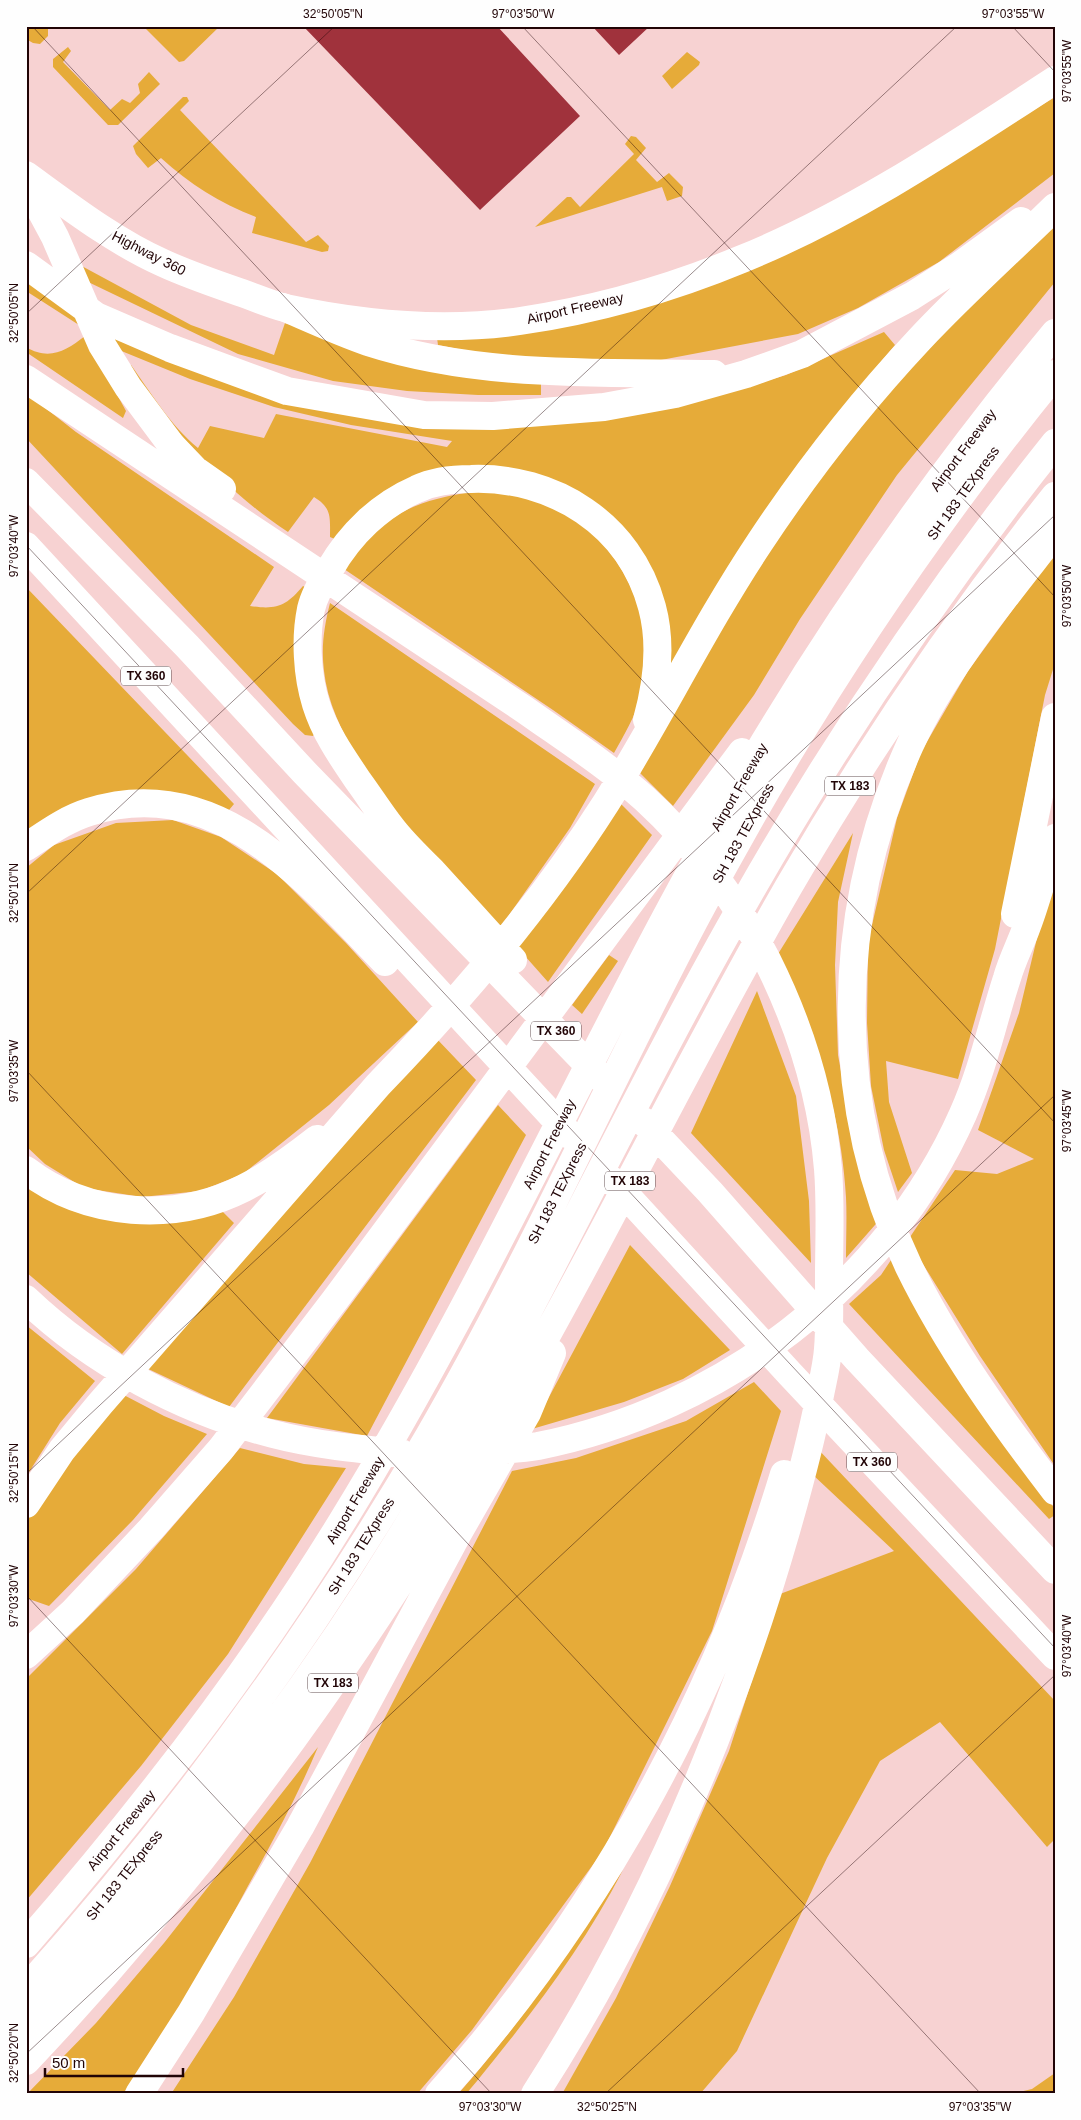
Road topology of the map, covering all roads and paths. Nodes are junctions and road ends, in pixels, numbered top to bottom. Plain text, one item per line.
1 (1055, 80) edge
2 (26, 175) edge
3 (26, 183) edge
4 (1055, 195) edge
5 (1055, 207) edge
6 (26, 265) edge
7 (283, 307) junction
8 (1055, 333) edge
9 (746, 374) junction
10 (1055, 374) edge
11 (26, 380) edge
12 (1055, 443) edge
13 (26, 482) edge
14 (1055, 496) edge
15 (244, 525) junction
16 (1055, 533) edge
17 (26, 546) edge
18 (831, 636) junction
19 (1055, 717) edge
20 (637, 752) junction
21 (1055, 838) edge
22 (26, 847) edge
23 (431, 887) junction
24 (376, 939) junction
25 (1007, 977) junction
26 (378, 1086) junction
27 (26, 1170) edge
28 (585, 1267) junction
29 (26, 1299) edge
30 (1055, 1491) edge
31 (26, 1504) edge
32 (767, 1560) junction
33 (1055, 1570) edge
34 (26, 1655) edge
35 (1055, 1656) edge
36 (26, 1944) edge
37 (26, 1989) edge
38 (26, 2026) edge
39 (26, 2061) edge
40 (139, 2094) edge
41 (439, 2094) edge
42 (536, 2094) edge

1 - 7 main road, Airport Freeway
2 - 7 main road, Highway 360
3 - 15 main road
4 - 9 main road
5 - 20 main road
6 - 9 main road
7 - 9 main road
8 - 18 main road, Airport Freeway
10 - 37 main road, SH 183 TEXpress
11 - 15 main road
12 - 38 main road, SH 183 TEXpress / TX 183
13 - 23 main road, TX 360
14 - 28 main road, TX 183
15 - 32 main road
16 - 30 main road
17 - 24 main road, TX 360
18 - 34 main road
18 - 36 main road, Airport Freeway
19 - 25 main road
20 - 23 main road
20 - 26 main road
21 - 25 main road
22 - 24 main road
23 - 33 main road, TX 360
24 - 35 main road, TX 360
25 - 29 main road
26 - 27 main road
26 - 31 main road
28 - 39 main road, TX 183
28 - 40 main road
32 - 41 main road
32 - 42 main road

